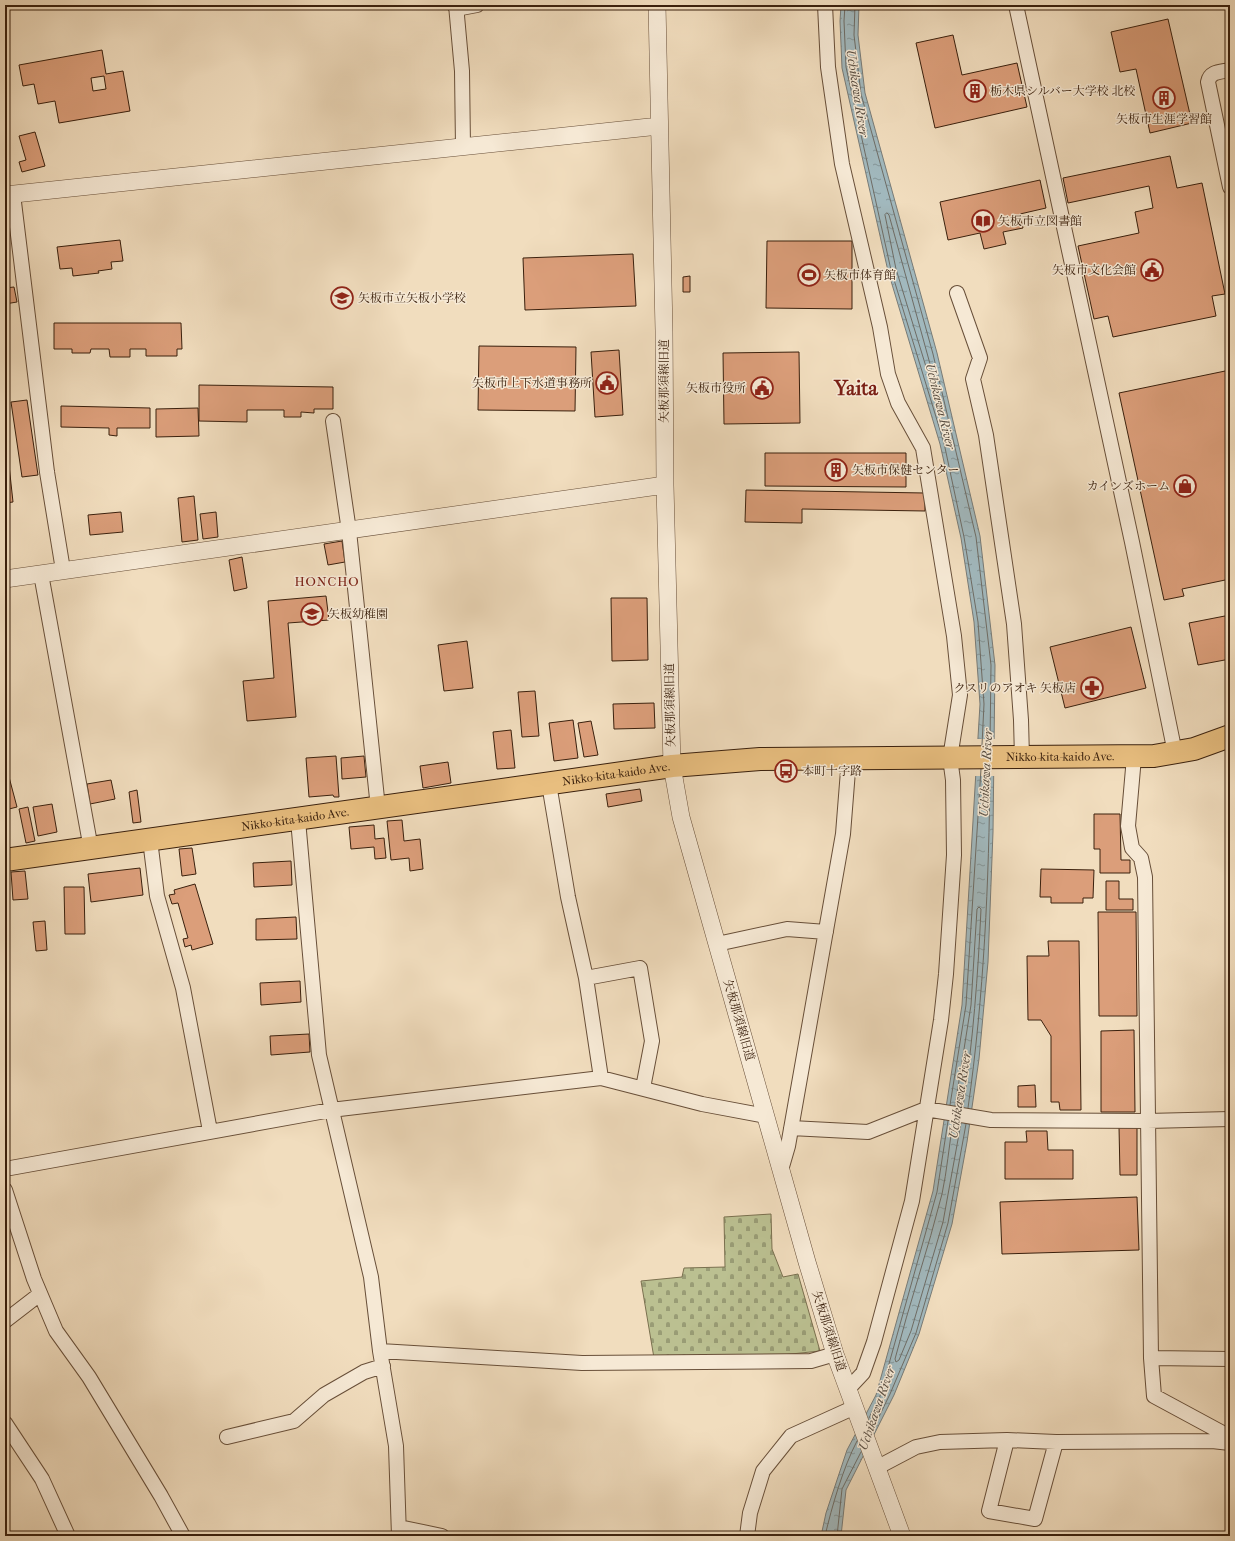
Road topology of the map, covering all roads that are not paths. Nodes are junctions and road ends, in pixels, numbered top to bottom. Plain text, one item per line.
1 (477, 5) edge
2 (657, 5) edge
3 (825, 5) edge
4 (1016, 5) edge
5 (456, 7) edge
6 (1230, 70) edge
7 (659, 126) junction
8 (463, 147) junction
9 (1230, 187) edge
10 (9, 194) edge
11 (958, 293) dead end
12 (333, 421) dead end
13 (665, 485) junction
14 (349, 531) junction
15 (63, 570) junction
16 (41, 574) junction
17 (5, 579) edge
18 (1230, 736) edge
19 (1175, 753) junction
20 (1134, 757) junction
21 (848, 758) junction
22 (954, 758) junction
23 (1015, 758) junction
24 (672, 766) junction
25 (549, 784) junction
26 (378, 808) junction
27 (298, 820) junction
28 (150, 840) junction
29 (91, 848) junction
30 (5, 860) edge
31 (826, 932) junction
32 (717, 944) junction
33 (586, 978) junction
34 (601, 1078) junction
35 (642, 1088) junction
36 (926, 1108) junction
37 (332, 1110) junction
38 (766, 1116) junction
39 (1230, 1119) edge
40 (1147, 1121) junction
41 (791, 1128) junction
42 (210, 1131) junction
43 (5, 1169) edge
44 (781, 1170) junction
45 (5, 1190) edge
46 (40, 1294) junction
47 (5, 1321) edge
48 (380, 1351) junction
49 (835, 1354) junction
50 (1151, 1358) junction
51 (1230, 1358) edge
52 (383, 1366) junction
53 (852, 1400) junction
54 (5, 1423) edge
55 (1230, 1436) edge
56 (227, 1437) dead end
57 (1007, 1440) junction
58 (1056, 1442) junction
59 (1230, 1443) edge
60 (877, 1466) junction
61 (399, 1531) edge
62 (68, 1536) edge
63 (183, 1536) edge
64 (442, 1536) edge
65 (747, 1536) edge
66 (902, 1536) edge

1 - 5 street
2 - 7 street, 矢板那須線旧道
3 - 22 street
4 - 19 street
5 - 8 street
6 - 9 street
7 - 8 street
7 - 13 street, 矢板那須線旧道
8 - 10 street
10 - 15 street
11 - 23 street
12 - 14 street
13 - 14 street
13 - 24 street, 矢板那須線旧道
14 - 15 street
14 - 26 street
15 - 16 street
16 - 17 street
16 - 29 street
18 - 19 highway, Nikko-kita-kaido Ave.
19 - 20 highway, Nikko-kita-kaido Ave.
20 - 23 highway, Nikko-kita-kaido Ave.
20 - 40 street
21 - 22 highway, Nikko-kita-kaido Ave.
21 - 24 highway, Nikko-kita-kaido Ave.
21 - 31 street
22 - 23 highway, Nikko-kita-kaido Ave.
22 - 36 street
24 - 25 highway, Nikko-kita-kaido Ave.
24 - 32 street, 矢板那須線旧道
25 - 26 highway, Nikko-kita-kaido Ave.
25 - 33 street
26 - 27 highway, Nikko-kita-kaido Ave.
27 - 28 highway, Nikko-kita-kaido Ave.
27 - 37 street
28 - 29 highway, Nikko-kita-kaido Ave.
28 - 42 street
29 - 30 highway, Nikko-kita-kaido Ave.
31 - 32 street
31 - 41 street
32 - 38 street, 矢板那須線旧道
33 - 34 street
33 - 35 street
34 - 35 street
34 - 37 street
35 - 38 street
36 - 40 street
36 - 41 street
36 - 53 street
37 - 42 street
37 - 48 street
38 - 44 street, 矢板那須線旧道
39 - 40 street
40 - 50 street
41 - 44 street
42 - 43 street
44 - 49 street, 矢板那須線旧道
45 - 46 street
46 - 47 street
46 - 63 street
48 - 49 street
48 - 52 street
49 - 53 street, 矢板那須線旧道
50 - 51 street
50 - 55 street
52 - 56 street
52 - 61 street
53 - 60 street, 矢板那須線旧道
53 - 65 street
54 - 62 street
57 - 58 street
57 - 58 street
57 - 60 street
58 - 59 street
60 - 66 street
61 - 64 street

